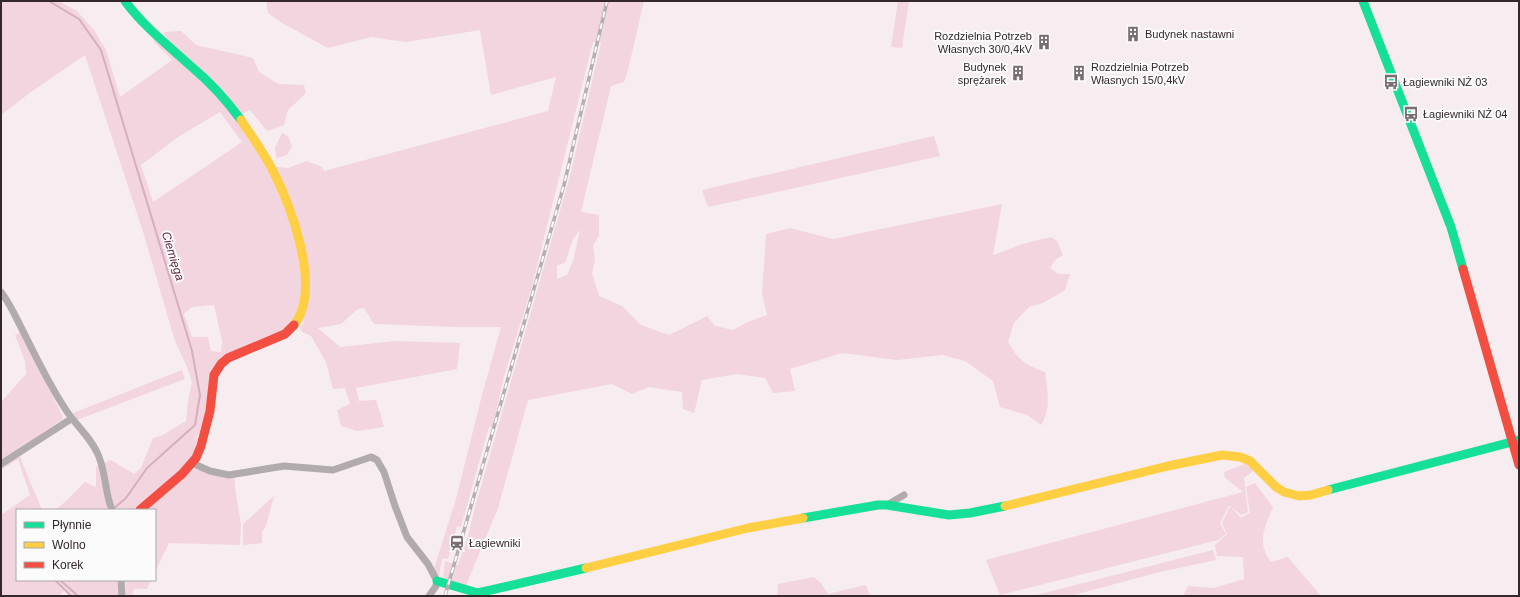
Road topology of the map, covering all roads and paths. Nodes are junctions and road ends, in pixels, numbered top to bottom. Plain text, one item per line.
1 (125, 1) edge
2 (1363, 1) edge
3 (1, 292) edge
4 (71, 419) junction
5 (1516, 441) edge
6 (192, 462) junction
7 (1, 464) edge
8 (1519, 464) edge
9 (904, 495) dead end
10 (887, 505) junction
11 (112, 509) edge
12 (141, 509) edge
13 (121, 581) edge
14 (438, 581) junction
15 (122, 596) edge
16 (429, 596) edge

1 - 6 street
2 - 5 street
3 - 4 street
4 - 7 street
4 - 11 street
5 - 8 street
5 - 10 street
6 - 12 street
6 - 14 street
9 - 10 street
10 - 14 street
13 - 15 street
14 - 16 street

